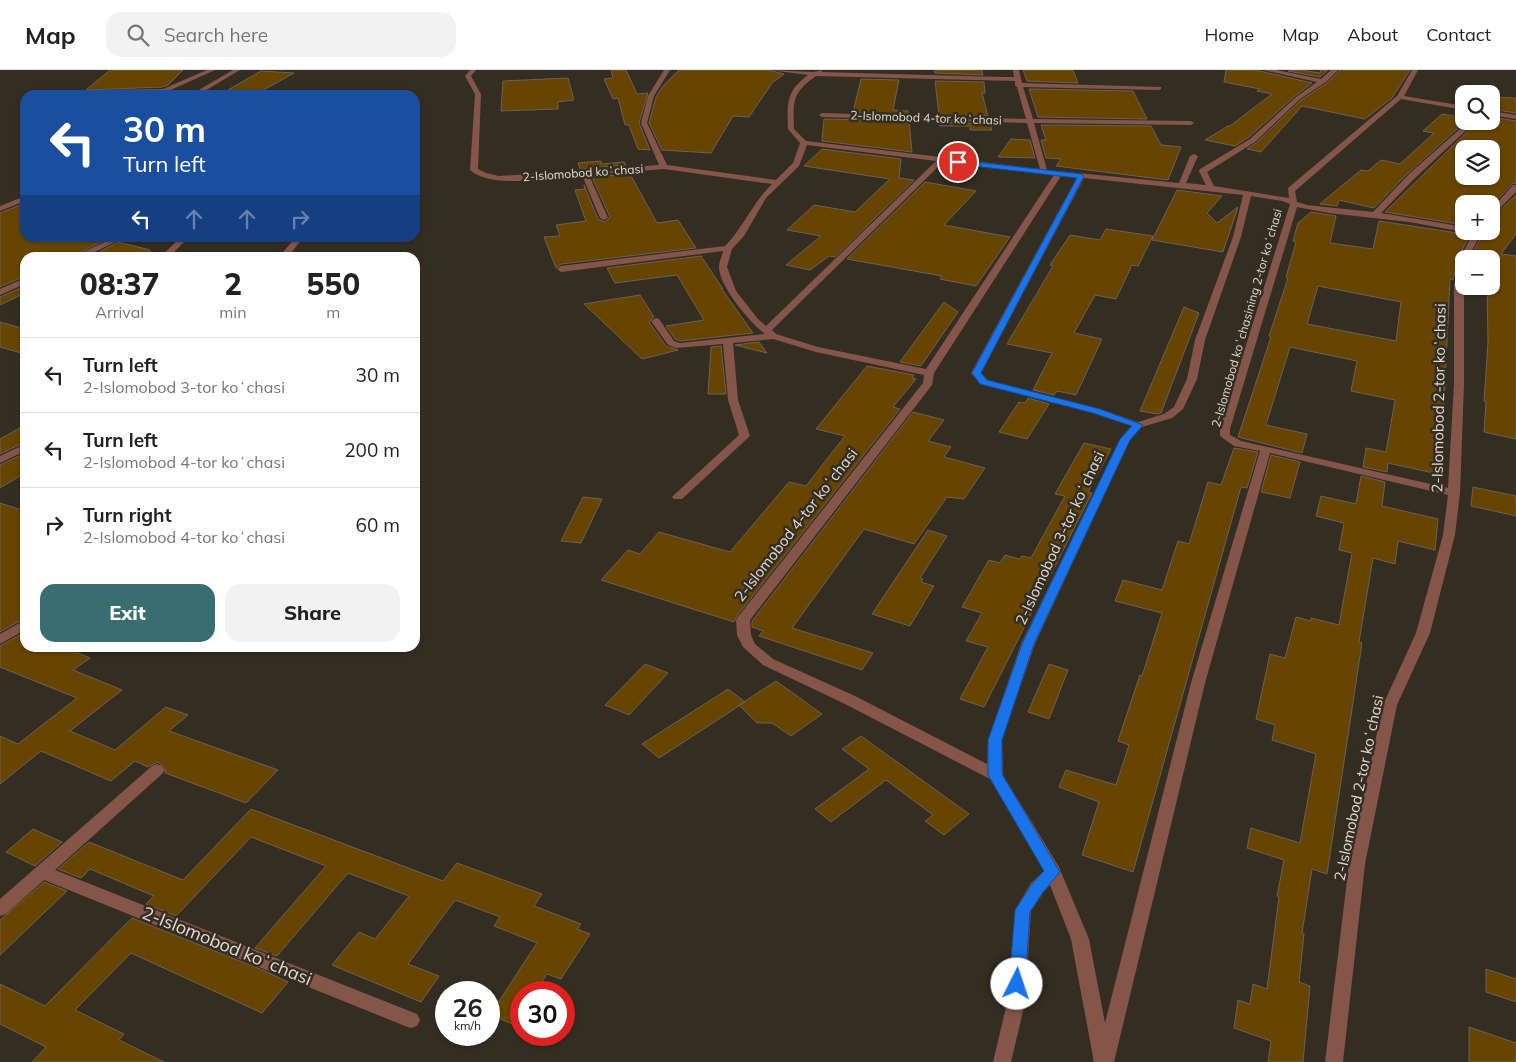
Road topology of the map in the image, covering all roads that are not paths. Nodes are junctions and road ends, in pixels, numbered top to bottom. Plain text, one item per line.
1 (212, 70) edge
2 (237, 70) edge
3 (473, 70) edge
4 (667, 70) edge
5 (773, 70) edge
6 (1016, 70) edge
7 (1266, 70) edge
8 (1335, 70) edge
9 (1415, 70) edge
10 (816, 72) edge
11 (1324, 81) junction
12 (1018, 82) junction
13 (1158, 88) dead end
14 (166, 90) edge
15 (201, 90) edge
16 (1400, 97) junction
17 (1455, 106) edge
18 (1500, 114) edge
19 (822, 115) dead end
20 (1516, 117) edge
21 (1030, 121) junction
22 (1191, 123) dead end
23 (1463, 130) edge
24 (804, 143) junction
25 (1194, 156) dead end
26 (941, 160) junction
27 (664, 167) junction
28 (1044, 172) junction
29 (584, 173) junction
30 (1060, 173) junction
31 (1081, 176) junction
32 (778, 182) junction
33 (1181, 186) junction
34 (1516, 187) edge
35 (1211, 188) junction
36 (1247, 195) junction
37 (20, 200) edge
38 (1294, 204) junction
39 (1500, 206) edge
40 (0, 209) edge
41 (1375, 215) junction
42 (604, 218) dead end
43 (1455, 228) edge
44 (110, 242) edge
45 (180, 242) edge
46 (296, 242) edge
47 (728, 248) junction
48 (88, 252) edge
49 (169, 252) edge
50 (287, 252) edge
51 (562, 270) dead end
52 (20, 283) edge
53 (0, 292) edge
54 (1458, 295) edge
55 (656, 321) dead end
56 (770, 334) junction
57 (728, 340) junction
58 (929, 373) junction
59 (1138, 425) junction
60 (1266, 448) junction
61 (20, 450) edge
62 (0, 460) edge
63 (1454, 493) junction
64 (678, 498) dead end
65 (20, 627) edge
66 (0, 640) edge
67 (157, 770) dead end
68 (995, 775) junction
69 (43, 872) junction
70 (1053, 872) junction
71 (0, 909) edge
72 (412, 1020) dead end
73 (1002, 1062) edge
74 (1104, 1062) edge
75 (1334, 1062) edge

1 - 14 street
2 - 15 street
3 - 29 street, 2-Islomobod koʻchasi
4 - 27 street, 2-Islomobod koʻchasi
5 - 10 street
6 - 12 street
7 - 11 street
8 - 11 street
9 - 16 street
10 - 12 street
10 - 24 street
11 - 35 street
12 - 13 street
12 - 21 street
16 - 17 street
16 - 38 street
18 - 20 street
19 - 21 street, 2-Islomobod 4-tor koʻchasi
21 - 22 street, 2-Islomobod 4-tor koʻchasi
21 - 28 street
23 - 41 street
24 - 26 street
24 - 32 street
25 - 33 street
26 - 28 street
26 - 56 street
27 - 29 street, 2-Islomobod koʻchasi
27 - 32 street, 2-Islomobod koʻchasi
28 - 30 street
29 - 42 street
30 - 31 street
30 - 58 street, 2-Islomobod 4-tor koʻchasi
31 - 33 street
31 - 59 street
32 - 47 street
33 - 35 street
34 - 39 street
35 - 36 street
36 - 38 street
36 - 59 street
37 - 40 street
38 - 41 street, 2-Islomobod koʻchasining 2-tor koʻchasi
38 - 60 street, 2-Islomobod koʻchasining 2-tor koʻchasi
41 - 43 street, 2-Islomobod koʻchasining 2-tor koʻchasi
44 - 48 street
45 - 49 street
46 - 50 street
47 - 51 street
47 - 56 street
52 - 53 street
54 - 63 street, 2-Islomobod 2-tor koʻchasi
55 - 57 street
56 - 57 street
56 - 58 street
57 - 64 street
58 - 68 street, 2-Islomobod 4-tor koʻchasi
59 - 68 street, 2-Islomobod 3-tor koʻchasi
60 - 63 street, 2-Islomobod koʻchasining 2-tor koʻchasi
60 - 74 street
61 - 62 street
63 - 75 street, 2-Islomobod 2-tor koʻchasi
65 - 66 street
67 - 69 street
68 - 70 street
69 - 71 street
69 - 72 street, 2-Islomobod koʻchasi
70 - 73 street
70 - 74 street

